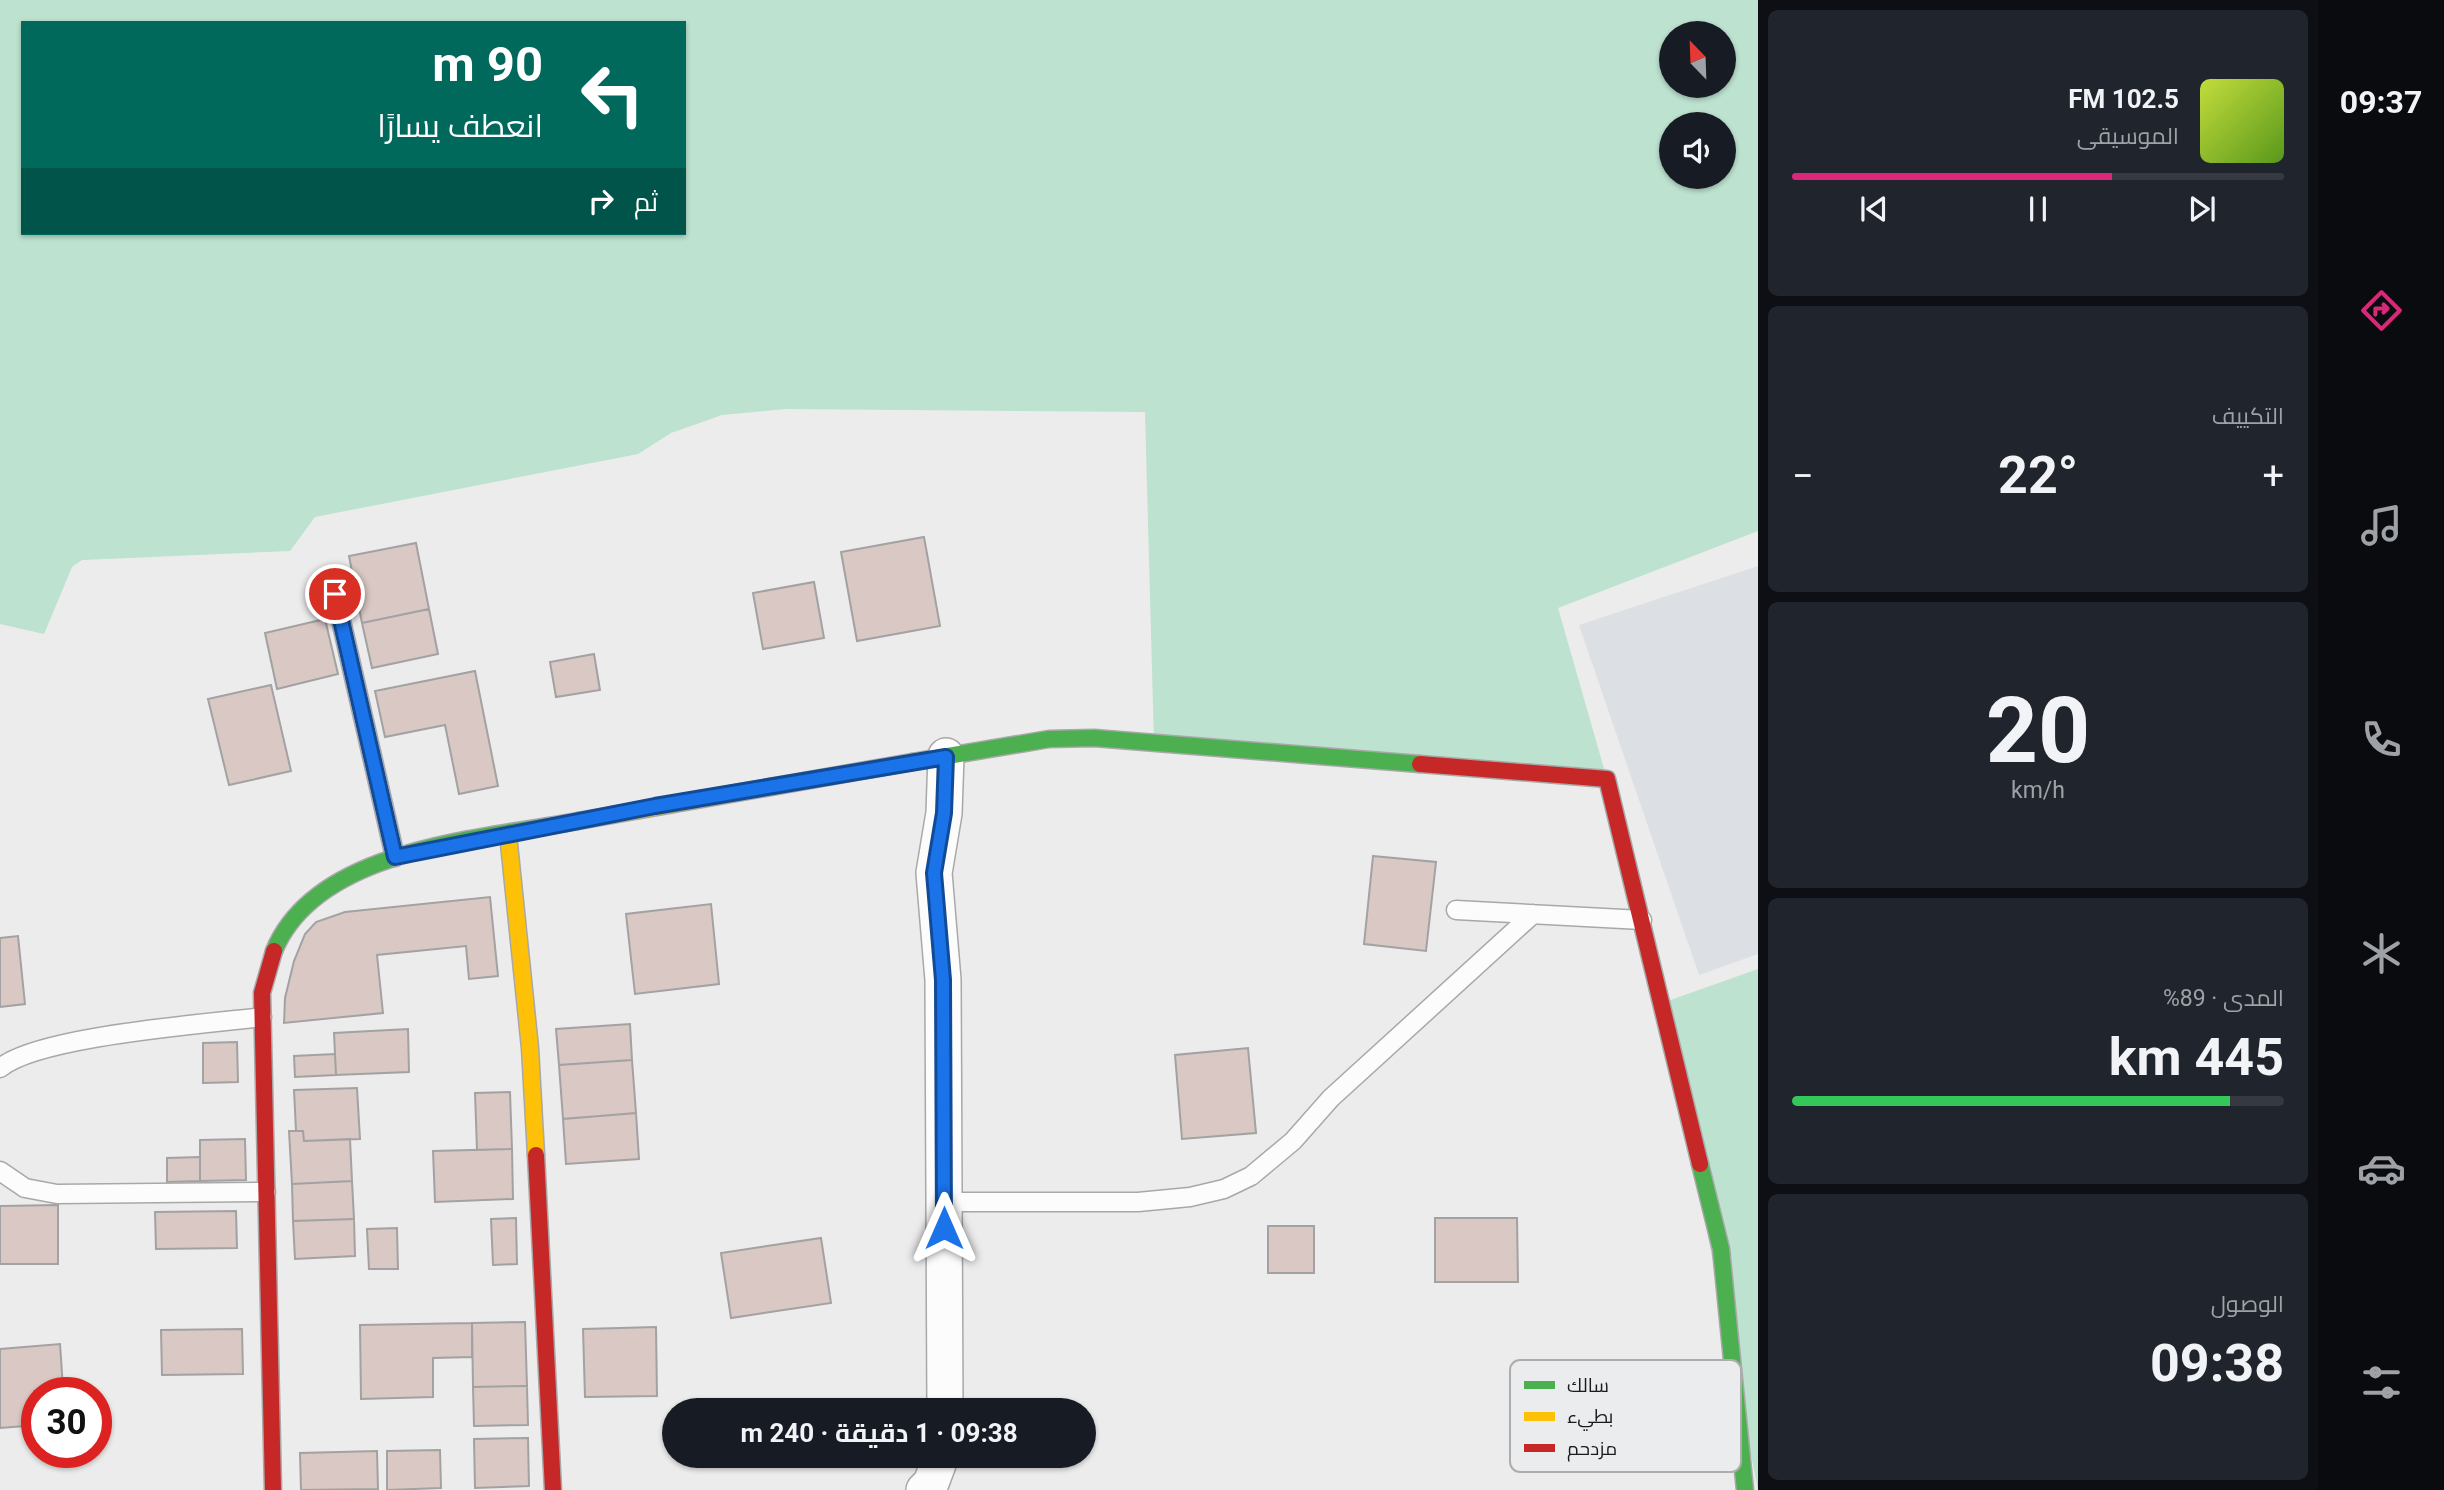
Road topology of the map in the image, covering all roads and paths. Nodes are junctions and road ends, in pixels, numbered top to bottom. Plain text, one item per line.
1 (335, 594) dead end
2 (946, 757) junction
3 (508, 834) junction
4 (395, 857) junction
5 (1456, 910) dead end
6 (1533, 914) junction
7 (1642, 920) junction
8 (262, 1017) junction
9 (0, 1068) edge
10 (0, 1171) edge
11 (266, 1192) junction
12 (944, 1202) junction
13 (1732, 1360) edge
14 (945, 1398) edge
15 (1741, 1450) edge
16 (937, 1468) edge
17 (273, 1490) edge
18 (554, 1490) edge
19 (924, 1490) edge
20 (1745, 1490) edge

1 - 4 lane
2 - 3 street
2 - 7 street
2 - 12 street
3 - 4 street
3 - 18 street
4 - 8 street
5 - 6 lane
6 - 7 lane
6 - 12 lane
7 - 13 street
8 - 9 lane
8 - 11 street
10 - 11 lane
11 - 17 street
12 - 14 street
15 - 20 street
16 - 19 street

